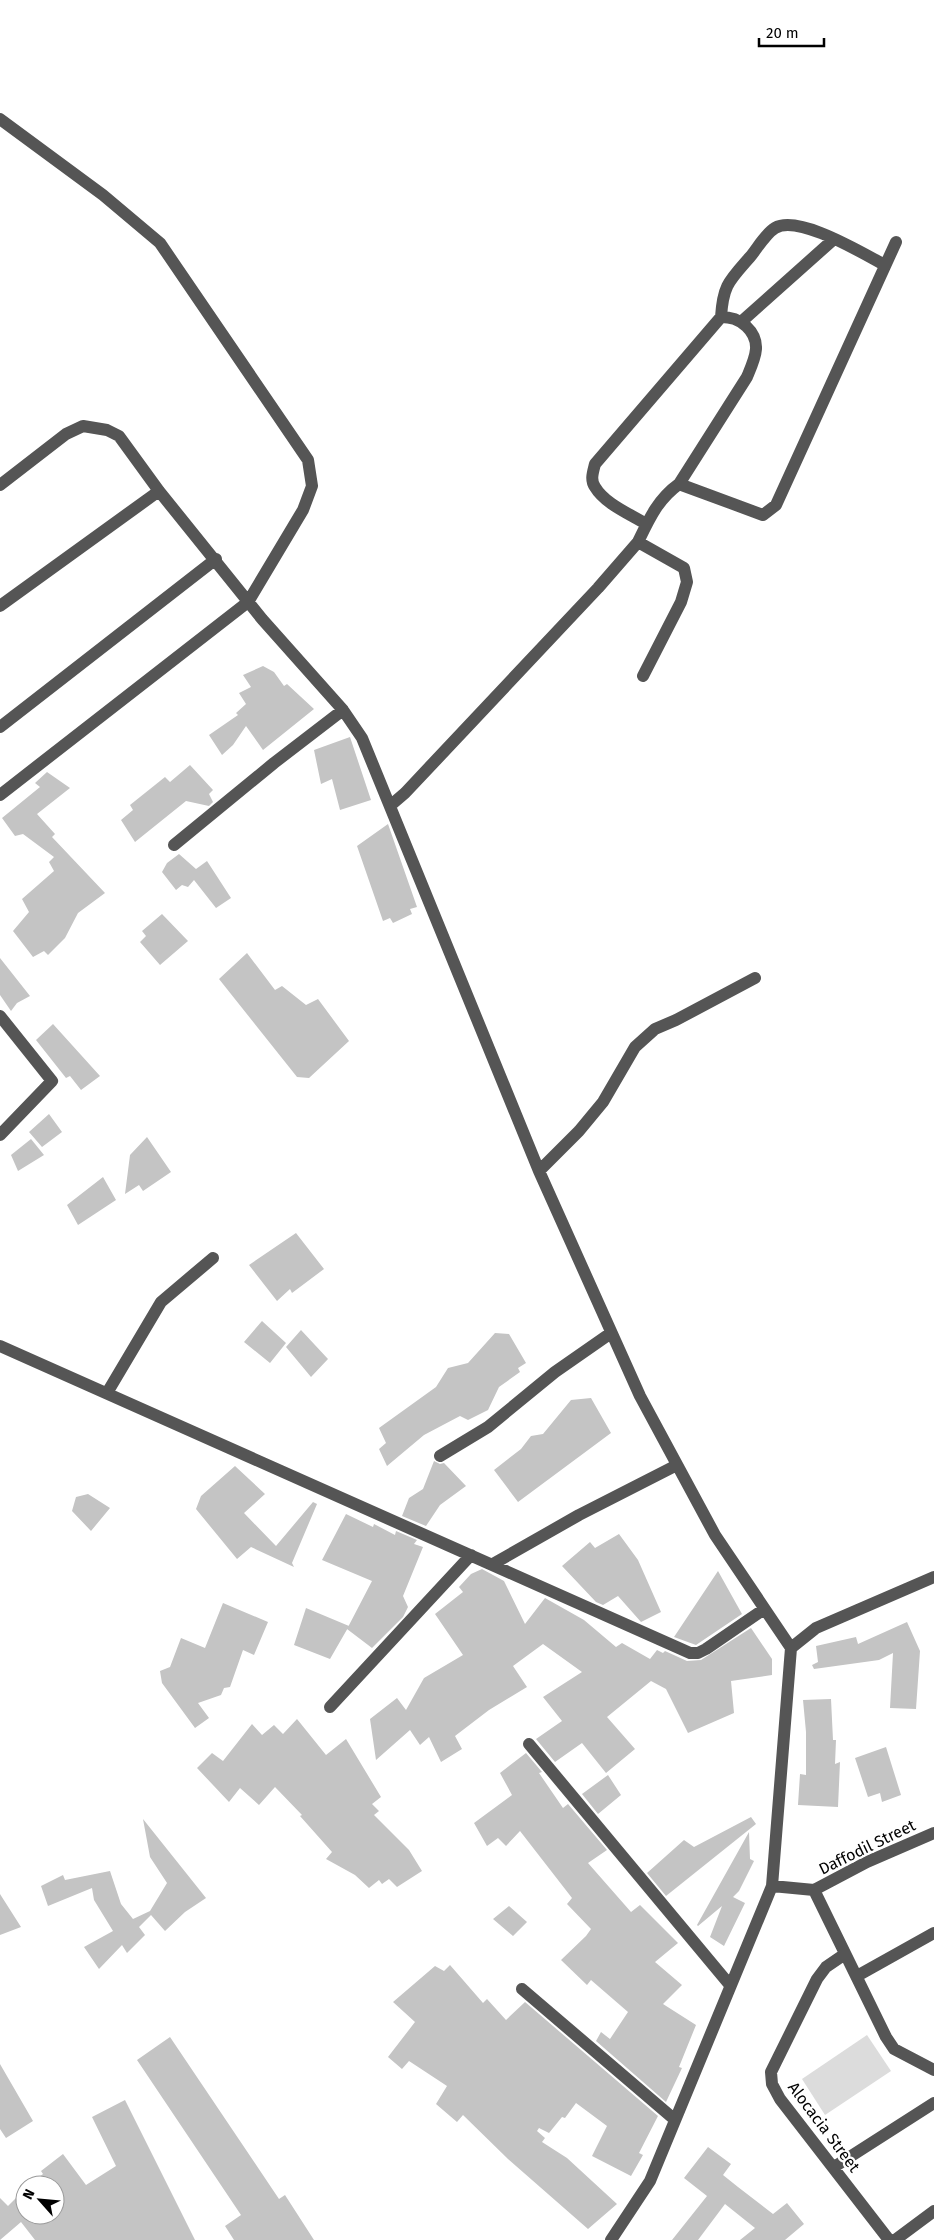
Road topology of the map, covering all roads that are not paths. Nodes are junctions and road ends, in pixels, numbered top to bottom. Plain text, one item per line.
1 (0, 119) edge
2 (834, 239) junction
3 (896, 242) dead end
4 (885, 265) junction
5 (721, 317) junction
6 (741, 322) junction
7 (679, 484) junction
8 (0, 485) edge
9 (159, 491) junction
10 (646, 524) junction
11 (638, 542) junction
12 (216, 559) junction
13 (248, 602) junction
14 (0, 606) edge
15 (643, 676) dead end
16 (343, 710) junction
17 (0, 727) edge
18 (0, 795) edge
19 (391, 805) junction
20 (174, 845) dead end
21 (755, 978) dead end
22 (0, 1016) edge
23 (0, 1135) edge
24 (539, 1171) junction
25 (213, 1258) dead end
26 (611, 1333) junction
27 (0, 1346) edge
28 (107, 1393) junction
29 (440, 1456) dead end
30 (677, 1465) junction
31 (471, 1555) junction
32 (493, 1564) junction
33 (934, 1577) edge
34 (764, 1610) junction
35 (791, 1648) junction
36 (330, 1707) dead end
37 (529, 1744) dead end
38 (934, 1833) edge
39 (772, 1886) junction
40 (814, 1890) junction
41 (934, 1933) edge
42 (845, 1954) junction
43 (857, 1976) junction
44 (729, 1984) junction
45 (522, 1989) dead end
46 (934, 2070) edge
47 (934, 2103) edge
48 (674, 2119) junction
49 (834, 2168) junction
50 (934, 2211) edge
51 (611, 2240) edge
52 (889, 2240) edge
53 (895, 2240) edge

1 - 13 street
2 - 4 street
2 - 5 street
2 - 6 street
3 - 4 street
4 - 7 street
5 - 6 street
5 - 10 street
6 - 7 street
7 - 10 street
8 - 9 street
9 - 12 street
9 - 14 street
10 - 11 street
11 - 15 street
11 - 19 street
12 - 13 street
12 - 17 street
13 - 16 street
13 - 18 street
16 - 19 street
16 - 20 street
19 - 24 street
21 - 24 street
22 - 23 street
24 - 26 street
25 - 28 street
26 - 29 street
26 - 30 street
27 - 28 street
28 - 31 street
30 - 32 street
30 - 34 street
31 - 32 street
31 - 36 street
32 - 34 street
33 - 35 street
34 - 35 street
35 - 39 street
37 - 44 street
38 - 40 street, Daffodil Street
39 - 40 street
39 - 44 street
40 - 42 street
41 - 43 street
42 - 43 street
42 - 49 street, Alocacia Street
43 - 46 street
44 - 48 street
45 - 48 street
47 - 49 street
48 - 51 street
49 - 52 street, Alocacia Street
50 - 53 street

